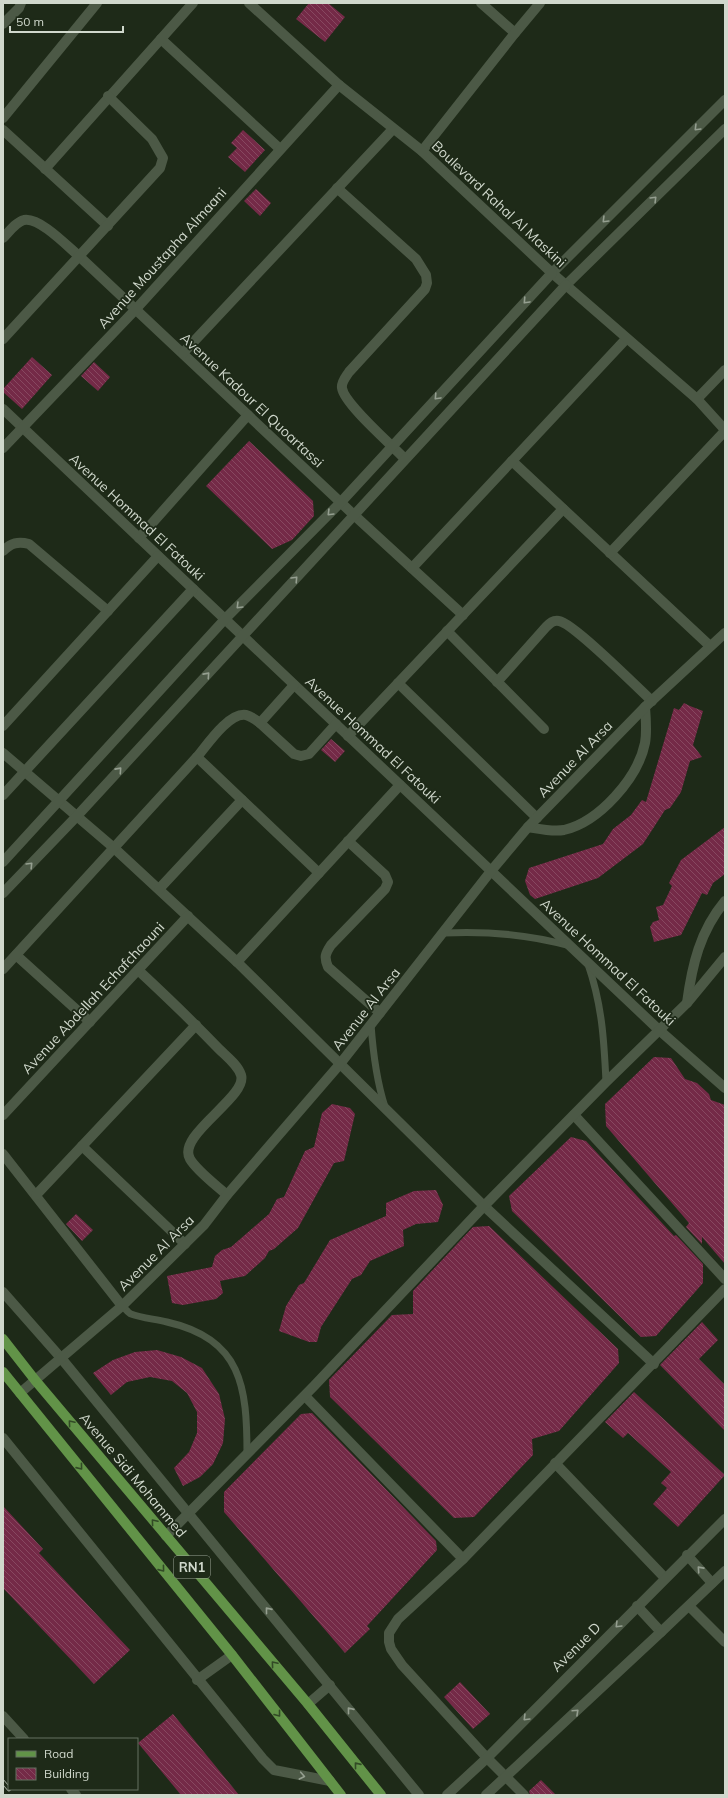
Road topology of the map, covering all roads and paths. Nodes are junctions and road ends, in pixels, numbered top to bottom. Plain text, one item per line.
1 (21, 3) edge
2 (97, 3) edge
3 (193, 3) edge
4 (249, 3) edge
5 (481, 3) edge
6 (540, 3) edge
7 (3, 24) edge
8 (515, 32) junction
9 (161, 39) junction
10 (339, 85) junction
11 (108, 96) junction
12 (725, 100) edge
13 (3, 118) edge
14 (393, 129) junction
15 (725, 129) edge
16 (3, 130) edge
17 (280, 149) junction
18 (422, 151) junction
19 (45, 169) junction
20 (337, 188) junction
21 (108, 226) junction
22 (3, 238) edge
23 (80, 257) junction
24 (552, 273) junction
25 (566, 285) junction
26 (136, 309) junction
27 (3, 339) edge
28 (626, 339) junction
29 (183, 353) junction
30 (725, 370) edge
31 (697, 399) junction
32 (3, 409) edge
33 (248, 415) junction
34 (22, 428) junction
35 (725, 430) edge
36 (392, 445) junction
37 (3, 448) edge
38 (405, 459) junction
39 (512, 461) junction
40 (341, 502) junction
41 (563, 509) junction
42 (354, 515) junction
43 (139, 538) junction
44 (3, 551) edge
45 (610, 553) junction
46 (158, 556) junction
47 (412, 568) junction
48 (193, 589) junction
49 (108, 611) junction
50 (463, 615) junction
51 (225, 619) junction
52 (447, 631) junction
53 (725, 633) edge
54 (242, 636) junction
55 (710, 646) junction
56 (497, 682) junction
57 (398, 683) junction
58 (294, 685) junction
59 (649, 704) junction
60 (260, 723) junction
61 (336, 724) junction
62 (3, 726) edge
63 (544, 728) dead end
64 (348, 736) junction
65 (3, 753) edge
66 (197, 757) junction
67 (24, 772) junction
68 (400, 785) junction
69 (3, 795) edge
70 (59, 800) junction
71 (242, 800) junction
72 (77, 816) junction
73 (537, 818) junction
74 (528, 827) junction
75 (348, 841) junction
76 (114, 848) junction
77 (3, 862) edge
78 (491, 871) junction
79 (319, 873) junction
80 (159, 889) junction
81 (3, 893) edge
82 (725, 901) edge
83 (188, 916) junction
84 (444, 933) junction
85 (572, 947) junction
86 (16, 955) junction
87 (725, 957) edge
88 (237, 962) junction
89 (587, 962) junction
90 (3, 969) edge
91 (138, 970) junction
92 (687, 1003) junction
93 (380, 1014) junction
94 (90, 1022) junction
95 (371, 1024) junction
96 (196, 1025) junction
97 (659, 1030) junction
98 (340, 1064) junction
99 (606, 1082) junction
100 (725, 1088) edge
101 (386, 1109) junction
102 (3, 1115) edge
103 (574, 1115) junction
104 (82, 1146) junction
105 (3, 1154) edge
106 (36, 1194) junction
107 (227, 1195) junction
108 (484, 1206) junction
109 (185, 1244) junction
110 (725, 1279) edge
111 (725, 1289) edge
112 (3, 1292) edge
113 (122, 1306) junction
114 (3, 1339) edge
115 (61, 1358) junction
116 (654, 1364) junction
117 (3, 1372) edge
118 (35, 1380) junction
119 (20, 1393) junction
120 (305, 1396) junction
121 (3, 1438) edge
122 (247, 1454) junction
123 (555, 1463) junction
124 (189, 1513) junction
125 (725, 1519) edge
126 (166, 1536) junction
127 (688, 1555) junction
128 (463, 1558) junction
129 (725, 1570) edge
130 (665, 1578) junction
131 (712, 1583) junction
132 (637, 1606) junction
133 (689, 1606) junction
134 (661, 1632) junction
135 (725, 1642) edge
136 (232, 1655) junction
137 (197, 1680) junction
138 (330, 1685) junction
139 (308, 1704) junction
140 (3, 1716) edge
141 (23, 1738) edge
142 (487, 1758) junction
143 (507, 1777) junction
144 (330, 1781) junction
145 (341, 1795) edge
146 (381, 1795) edge
147 (419, 1795) edge
148 (447, 1795) edge
149 (486, 1795) edge
150 (524, 1795) edge

1 - 7 street
2 - 13 street
3 - 9 street
4 - 10 street, Boulevard Rahal Al Maskini
5 - 8 street
6 - 8 street
8 - 18 street
9 - 11 street
9 - 17 street
10 - 14 street, Boulevard Rahal Al Maskini
10 - 17 street, Avenue Moustapha Almaani
11 - 19 street
11 - 21 street
12 -> 24 street
14 - 18 street, Boulevard Rahal Al Maskini
14 - 20 street
25 -> 15 street
16 - 19 street
17 - 26 street, Avenue Moustapha Almaani
18 - 24 street, Boulevard Rahal Al Maskini
19 - 21 street
20 - 29 street
20 - 36 street
21 - 23 street
22 - 23 street, Avenue Kadour El Quoartassi
23 - 26 street, Avenue Kadour El Quoartassi
23 - 27 street
24 - 25 street, Boulevard Rahal Al Maskini
24 -> 36 street
25 - 28 street, Boulevard Rahal Al Maskini
25 - 38 street
26 - 29 street, Avenue Kadour El Quoartassi
26 - 34 street, Avenue Moustapha Almaani
28 - 31 street, Boulevard Rahal Al Maskini
28 - 39 street
29 - 33 street, Avenue Kadour El Quoartassi
30 - 31 street
31 - 35 street, Boulevard Rahal Al Maskini
32 - 34 street, Avenue Hommad El Fatouki
33 - 40 street, Avenue Kadour El Quoartassi
33 - 43 street
34 - 37 street, Avenue Moustapha Almaani
34 - 43 street, Avenue Hommad El Fatouki
35 - 45 street
36 - 38 street
36 - 40 street
38 - 42 street
39 - 41 street
39 - 47 street
40 - 42 street, Avenue Kadour El Quoartassi
40 -> 51 street
41 - 45 street
41 - 50 street
42 - 47 street, Avenue Kadour El Quoartassi
54 -> 42 street
43 - 46 street, Avenue Hommad El Fatouki
44 - 49 street
45 - 55 street
46 - 48 street, Avenue Hommad El Fatouki
46 - 49 street
47 - 50 street, Avenue Kadour El Quoartassi
48 - 51 street, Avenue Hommad El Fatouki
48 - 67 street
49 - 62 street
50 - 52 street
51 - 54 street, Avenue Hommad El Fatouki
51 - 70 street
52 - 56 street
52 - 57 street
53 - 55 street, Avenue Al Arsa
54 - 58 street, Avenue Hommad El Fatouki
72 -> 54 street
55 - 59 street, Avenue Al Arsa
56 - 59 street
56 - 63 street
57 - 64 street
57 - 73 street
58 - 60 street
58 - 61 street, Avenue Hommad El Fatouki
59 - 73 street, Avenue Al Arsa
59 - 74 street
60 - 61 street
60 - 66 street
61 - 64 street, Avenue Hommad El Fatouki
64 - 68 street, Avenue Hommad El Fatouki
65 - 67 street
66 - 71 street
66 - 76 street
67 - 69 street
67 - 70 street
68 - 75 street
68 - 78 street, Avenue Hommad El Fatouki
70 - 72 street
70 - 77 street
71 - 79 street
71 - 80 street
72 - 76 street
81 -> 72 street
73 - 74 street, Avenue Al Arsa
74 - 78 street, Avenue Al Arsa
75 - 79 street
75 - 93 street
76 - 80 street
76 - 86 street
78 - 84 street, Avenue Al Arsa
78 - 85 street, Avenue Hommad El Fatouki
79 - 88 street
80 - 83 street
82 - 92 street
83 - 88 street
83 - 91 street, Avenue Abdellah Echafchaouni
84 - 85 lane
84 - 93 street, Avenue Al Arsa
85 - 89 street, Avenue Hommad El Fatouki
86 - 90 street
86 - 94 street
87 - 92 street
88 - 98 street
89 - 97 street, Avenue Hommad El Fatouki
89 - 99 lane
91 - 94 street, Avenue Abdellah Echafchaouni
91 - 96 street
92 - 97 street
93 - 95 street, Avenue Al Arsa
94 - 102 street, Avenue Abdellah Echafchaouni
95 - 98 street, Avenue Al Arsa
95 - 101 lane
96 - 104 street
96 - 107 street
97 - 99 street
97 - 100 street, Avenue Hommad El Fatouki
98 - 101 street
98 - 107 street, Avenue Al Arsa
99 - 103 street
101 - 108 street
103 - 108 street
103 - 110 street
104 - 106 street
104 - 109 street
105 - 106 street
106 - 113 street
107 - 109 street, Avenue Al Arsa
108 - 116 street
108 - 120 street
109 - 113 street, Avenue Al Arsa
111 - 116 street
112 - 115 street
113 - 115 street, Avenue Al Arsa
113 - 122 lane
114 - 118 main road, Avenue Sidi Mohammed / RN1
115 - 118 street, Avenue Al Arsa
115 - 124 street
116 - 123 street
117 - 119 main road, RN1
118 - 119 street, Avenue Al Arsa
126 -> 118 main road, Avenue Sidi Mohammed / RN1
119 -> 136 main road, RN1
120 - 122 street
120 - 128 street
121 - 137 street
122 - 124 street
123 - 128 street
123 - 130 street
124 - 126 street
138 -> 124 street
125 - 127 street, Avenue D
139 -> 126 main road, Avenue Sidi Mohammed / RN1
127 - 130 street, Avenue D
131 -> 127 street
128 - 142 street
129 - 131 street
130 - 132 street, Avenue D
131 - 133 street
132 - 134 street
132 -> 142 street, Avenue D
133 - 134 street
133 - 135 street
143 -> 134 street
136 - 137 street
136 -> 144 main road, RN1
137 -> 144 street
138 - 139 street
147 -> 138 street
146 -> 139 main road, Avenue Sidi Mohammed / RN1
140 - 141 street
142 - 143 street
142 - 148 street, Avenue D
143 - 149 street
143 - 150 street
144 - 145 main road, RN1

